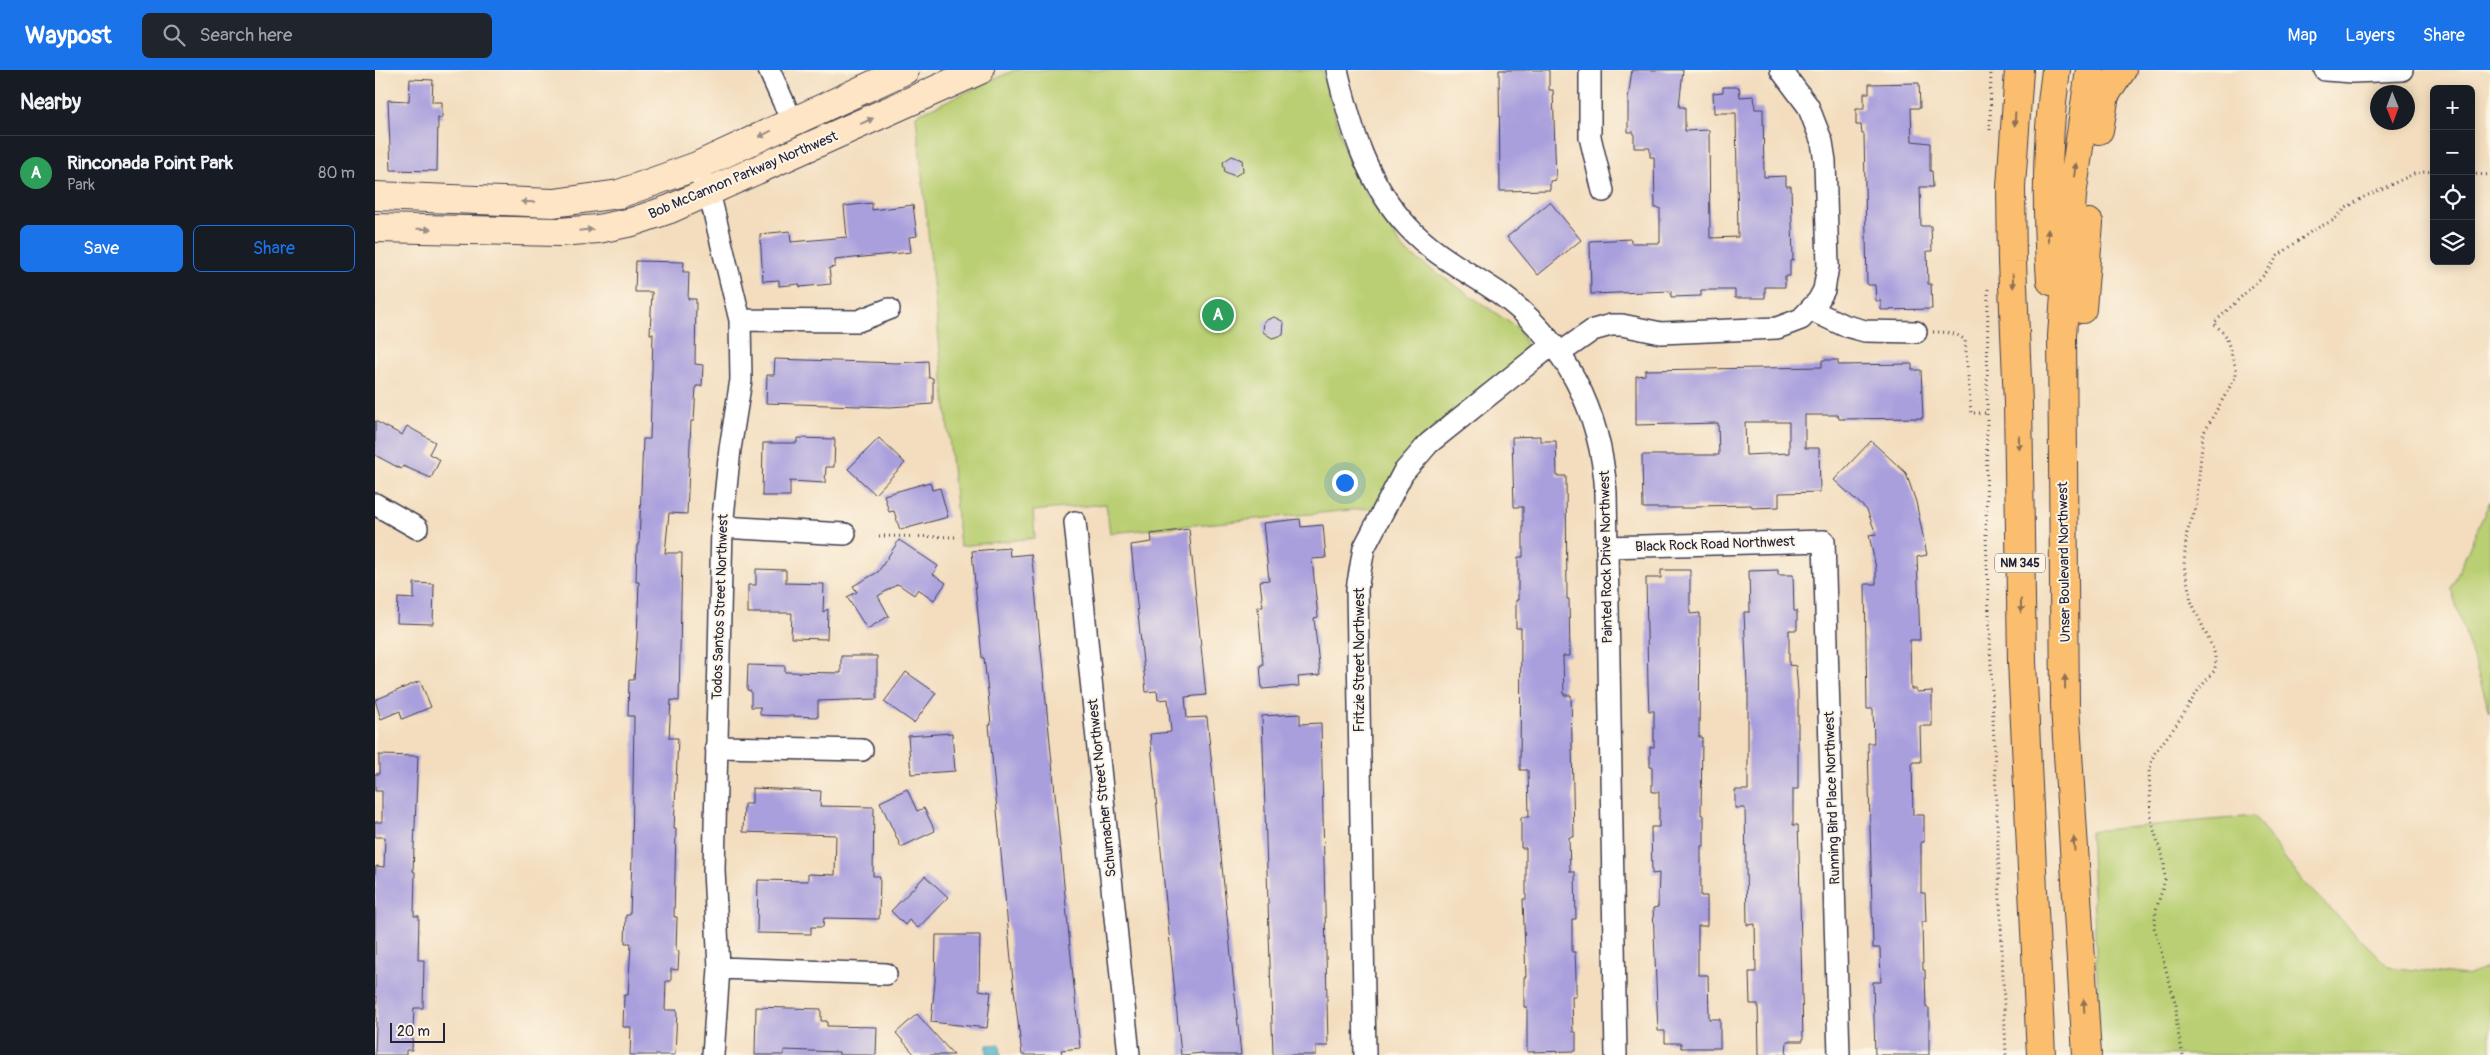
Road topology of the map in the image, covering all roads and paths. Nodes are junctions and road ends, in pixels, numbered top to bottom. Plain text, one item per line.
1 (769, 70) edge
2 (905, 70) edge
3 (980, 70) edge
4 (1337, 70) edge
5 (1590, 70) edge
6 (1781, 70) edge
7 (1991, 70) edge
8 (2019, 70) edge
9 (2056, 70) edge
10 (2090, 70) edge
11 (2122, 70) edge
12 (2325, 70) edge
13 (2402, 70) edge
14 (791, 121) junction
15 (1990, 139) dead end
16 (804, 149) junction
17 (697, 166) junction
18 (2430, 171) edge
19 (2475, 174) edge
20 (2490, 175) edge
21 (1603, 191) dead end
22 (709, 192) junction
23 (375, 196) edge
24 (375, 228) edge
25 (1989, 286) dead end
26 (889, 309) dead end
27 (1811, 310) junction
28 (740, 320) junction
29 (1916, 332) joint
30 (2062, 336) junction
31 (1556, 349) junction
32 (2063, 410) junction
33 (1987, 413) junction
34 (375, 504) edge
35 (1075, 522) dead end
36 (722, 527) junction
37 (417, 528) dead end
38 (845, 534) dead end
39 (879, 536) dead end
40 (959, 538) dead end
41 (1824, 541) joint
42 (1607, 547) junction
43 (716, 747) junction
44 (862, 750) dead end
45 (719, 968) junction
46 (886, 974) dead end
47 (713, 1055) edge
48 (1129, 1055) edge
49 (1365, 1055) edge
50 (1616, 1055) edge
51 (1839, 1055) edge
52 (2006, 1055) edge
53 (2041, 1055) edge
54 (2087, 1055) edge
55 (2183, 1055) edge

1 - 14 street
2 - 14 street, Bob McCannon Parkway Northwest
16 -> 3 street, Bob McCannon Parkway Northwest
4 - 31 street, Painted Rock Drive Northwest
5 - 21 street
6 - 27 street
7 - 15 path
8 -> 53 main road, NM 345
30 -> 9 main road
30 -> 10 main road, Unser Boulevard Northwest / NM 345
11 - 32 main road
12 - 13 street
14 - 16 street
14 -> 17 street, Bob McCannon Parkway Northwest
16 - 22 street, Bob McCannon Parkway Northwest
17 - 22 street, Todos Santos Street Northwest
17 -> 23 street, Bob McCannon Parkway Northwest
18 - 55 path
19 - 20 path
24 -> 22 street, Bob McCannon Parkway Northwest
22 - 28 street, Todos Santos Street Northwest
25 - 33 path
26 - 28 street
27 - 29 street
27 - 31 street, Fritzie Street Northwest
28 - 36 street, Todos Santos Street Northwest
29 - 33 path
30 - 32 main road, Unser Boulevard Northwest / NM 345
31 - 42 street, Painted Rock Drive Northwest
31 - 49 street, Fritzie Street Northwest
54 -> 32 main road, Unser Boulevard Northwest / NM 345
33 - 52 path
34 - 37 street
35 - 48 street, Schumacher Street Northwest
36 - 38 street
36 - 43 street, Todos Santos Street Northwest
39 - 40 path
41 - 42 street, Black Rock Road Northwest
41 - 51 street, Running Bird Place Northwest
42 - 50 street, Painted Rock Drive Northwest
43 - 44 street
43 - 45 street, Todos Santos Street Northwest
45 - 46 street
45 - 47 street, Todos Santos Street Northwest

